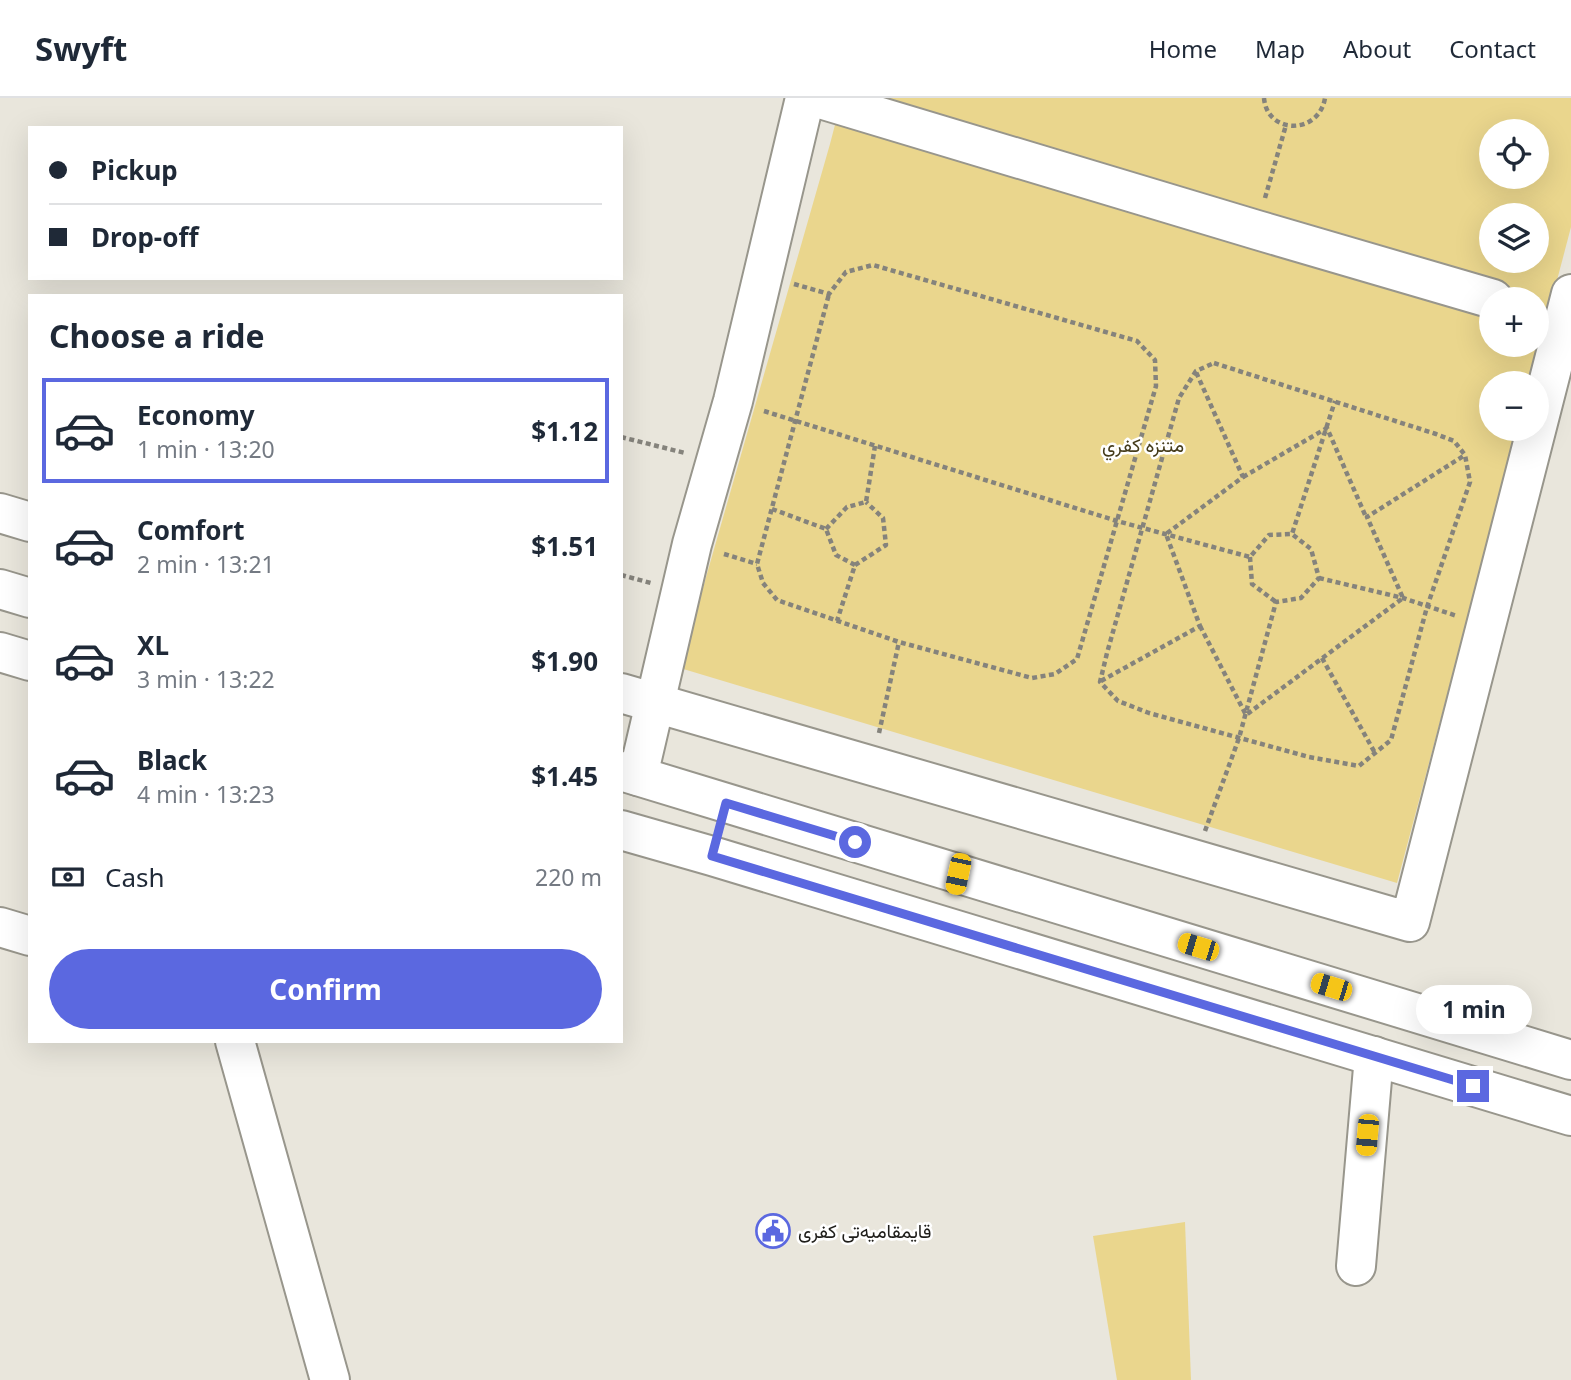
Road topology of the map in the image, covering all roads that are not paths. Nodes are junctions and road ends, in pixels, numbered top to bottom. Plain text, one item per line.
1 (805, 98) edge
2 (817, 98) edge
3 (1479, 295) edge
4 (1557, 309) edge
5 (0, 513) edge
6 (28, 521) edge
7 (0, 589) edge
8 (28, 597) edge
9 (0, 652) edge
10 (28, 660) edge
11 (638, 698) edge
12 (630, 774) edge
13 (726, 803) junction
14 (623, 831) edge
15 (712, 856) junction
16 (958, 874) junction
17 (0, 927) edge
18 (947, 927) junction
19 (28, 935) edge
20 (236, 1043) edge
21 (1374, 1056) junction
22 (1571, 1060) edge
23 (1571, 1116) edge
24 (1356, 1266) dead end
25 (330, 1380) edge

1 - 11 street
2 - 3 street
4 - 11 street
5 - 6 street
7 - 8 street
9 - 10 street
11 - 12 street
12 - 13 street
13 - 15 street
13 - 16 street
14 - 15 street
15 - 18 street
16 - 18 street
16 - 22 street
17 - 19 street
18 - 21 street
20 - 25 street
21 - 23 street
21 - 24 street

